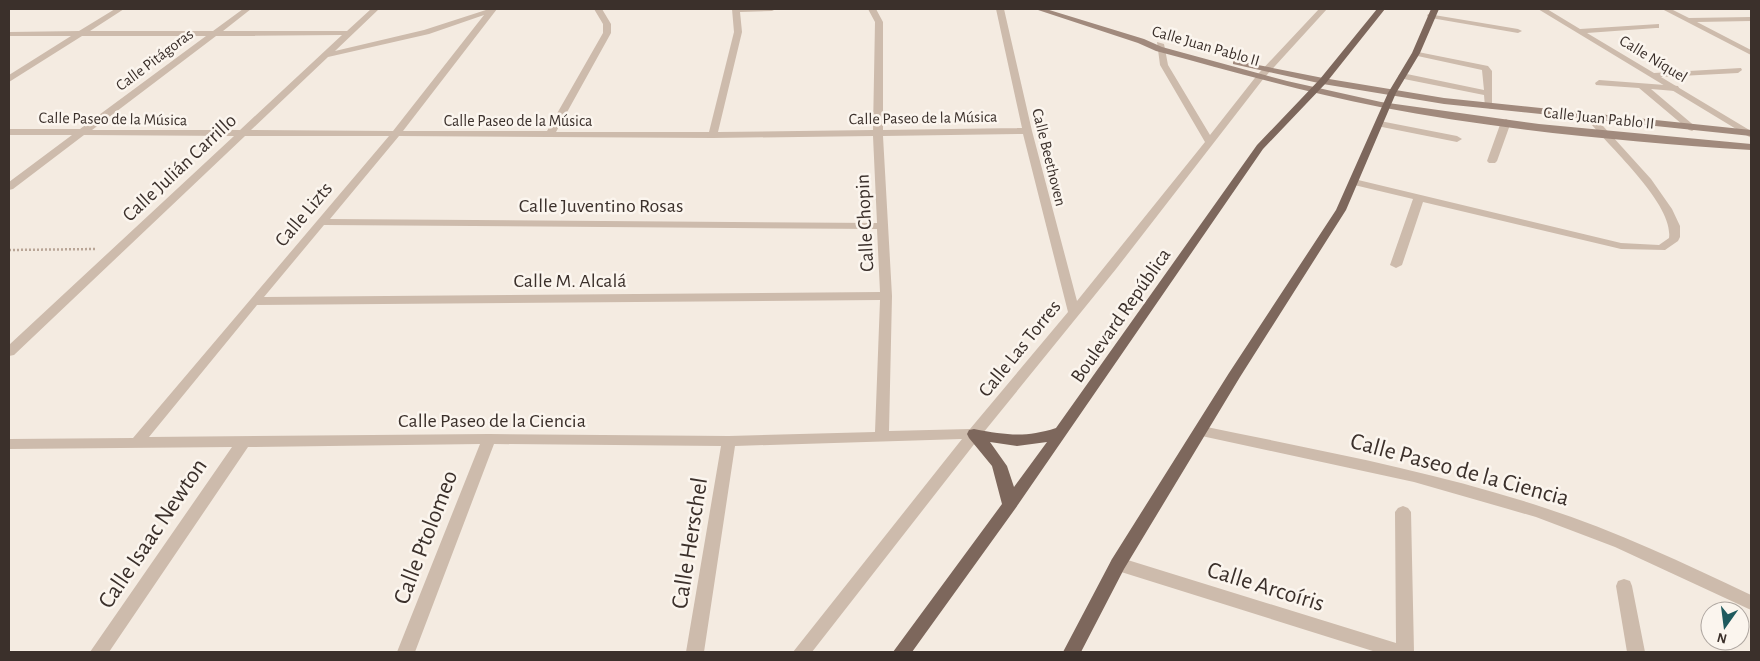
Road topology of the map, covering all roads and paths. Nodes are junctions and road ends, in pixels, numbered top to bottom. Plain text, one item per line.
1 (120, 9) edge
2 (247, 9) edge
3 (375, 9) edge
4 (494, 9) edge
5 (598, 9) edge
6 (737, 9) edge
7 (772, 9) edge
8 (872, 9) edge
9 (1000, 9) edge
10 (1039, 9) edge
11 (1323, 9) edge
12 (1381, 9) edge
13 (1542, 9) edge
14 (1666, 9) edge
15 (1433, 13) edge
16 (1751, 19) edge
17 (1688, 20) junction
18 (1656, 26) dead end
19 (1579, 31) junction
20 (1518, 32) dead end
21 (80, 33) junction
22 (351, 33) junction
23 (9, 34) edge
24 (212, 34) junction
25 (1160, 47) junction
26 (1751, 53) edge
27 (1416, 54) junction
28 (326, 55) junction
29 (1738, 70) dead end
30 (1264, 72) junction
31 (1655, 75) junction
32 (1402, 76) junction
33 (9, 79) edge
34 (1323, 81) junction
35 (1599, 84) dead end
36 (1642, 86) junction
37 (1675, 88) junction
38 (1313, 90) junction
39 (1488, 93) junction
40 (1390, 99) junction
41 (1489, 107) junction
42 (1590, 117) junction
43 (1506, 122) junction
44 (1380, 124) junction
45 (1692, 128) junction
46 (1027, 131) junction
47 (9, 132) edge
48 (82, 132) junction
49 (878, 132) junction
50 (1602, 133) junction
51 (550, 134) junction
52 (1751, 134) edge
53 (239, 135) junction
54 (395, 135) junction
55 (713, 135) junction
56 (1457, 139) dead end
57 (1209, 141) junction
58 (1751, 147) edge
59 (1492, 161) dead end
60 (1354, 182) junction
61 (9, 187) edge
62 (1419, 197) junction
63 (321, 222) junction
64 (882, 226) junction
65 (119, 249) junction
66 (9, 250) edge
67 (1396, 266) dead end
68 (886, 296) junction
69 (254, 301) junction
70 (1074, 312) junction
71 (9, 352) edge
72 (1202, 431) junction
73 (1060, 432) junction
74 (974, 434) junction
75 (882, 436) junction
76 (489, 439) junction
77 (138, 441) junction
78 (244, 441) junction
79 (729, 441) junction
80 (9, 444) edge
81 (1010, 505) junction
82 (1403, 512) dead end
83 (1118, 564) junction
84 (1624, 586) dead end
85 (1751, 603) edge
86 (100, 652) edge
87 (406, 652) edge
88 (695, 652) edge
89 (802, 652) edge
90 (902, 652) edge
91 (1072, 652) edge
92 (1400, 652) edge
93 (1405, 652) edge
94 (1636, 652) edge

1 - 21 street
2 - 24 street, Calle Pitágoras
3 - 22 street, Calle Julián Carrillo
4 - 28 street
4 - 54 street, Calle Lizts
5 - 51 street
6 - 7 street
6 - 55 street
8 - 49 street, Calle Chopin
9 - 46 street, Calle Beethoven
10 - 25 main road, Calle Juan Pablo II
11 - 30 street, Calle Las Torres
12 - 34 main road, Boulevard República
13 - 19 street, Calle Níquel
14 - 17 street
15 - 20 street
15 - 27 main road
16 - 17 street
17 - 26 street
18 - 19 street
19 - 31 street, Calle Níquel
21 - 23 street
21 - 24 street
21 - 33 street
22 - 24 street
22 - 28 street, Calle Julián Carrillo
24 - 48 street, Calle Pitágoras
25 - 30 main road, Calle Juan Pablo II
25 - 57 street
27 - 32 main road
27 - 39 street
28 - 53 street, Calle Julián Carrillo
29 - 31 street
30 - 34 main road, Calle Juan Pablo II
30 - 38 main road, Calle Juan Pablo II
30 - 57 street, Calle Las Torres
31 - 37 street, Calle Níquel
32 - 39 street
32 - 40 main road
34 - 38 main road, Boulevard República
34 - 40 main road, Calle Juan Pablo II
35 - 36 street
36 - 37 street
36 - 45 street
37 - 52 street, Calle Níquel
38 - 40 main road, Calle Juan Pablo II
38 - 73 main road, Boulevard República
39 - 41 street
40 - 41 main road, Calle Juan Pablo II
40 - 43 main road, Calle Juan Pablo II
40 - 44 main road
41 - 42 main road, Calle Juan Pablo II
42 - 45 main road, Calle Juan Pablo II
42 - 50 street
43 - 50 main road, Calle Juan Pablo II
43 - 59 street
44 - 56 street
44 - 60 main road
45 - 52 main road, Calle Juan Pablo II
46 - 49 street, Calle Paseo de la Música
46 - 70 street, Calle Beethoven
47 - 48 street, Calle Paseo de la Música
48 - 53 street, Calle Paseo de la Música
48 - 61 street, Calle Pitágoras
49 - 55 street, Calle Paseo de la Música
49 - 64 street, Calle Chopin
50 - 58 main road, Calle Juan Pablo II
50 - 62 street
51 - 54 street, Calle Paseo de la Música
51 - 55 street, Calle Paseo de la Música
53 - 54 street, Calle Paseo de la Música
53 - 65 street, Calle Julián Carrillo
54 - 63 street, Calle Lizts
57 - 70 street, Calle Las Torres
60 - 62 street
60 - 72 main road
62 - 67 street
63 - 64 street, Calle Juventino Rosas
63 - 69 street, Calle Lizts
64 - 68 street, Calle Chopin
65 - 66 path
65 - 71 street, Calle Julián Carrillo
68 - 69 street, Calle M. Alcalá
68 - 75 street, Calle Chopin
69 - 77 street, Calle Lizts
70 - 74 street, Calle Las Torres
72 - 83 main road
72 - 85 street, Calle Paseo de la Ciencia
73 - 74 main road
73 - 81 main road, Boulevard República
74 - 75 street, Calle Paseo de la Ciencia
74 - 81 main road
74 - 89 street, Calle Las Torres
75 - 79 street, Calle Paseo de la Ciencia
76 - 78 street, Calle Paseo de la Ciencia
76 - 79 street, Calle Paseo de la Ciencia
76 - 87 street, Calle Ptolomeo
77 - 78 street, Calle Paseo de la Ciencia
77 - 80 street, Calle Paseo de la Ciencia
78 - 86 street, Calle Isaac Newton
79 - 88 street, Calle Herschel
81 - 90 main road, Boulevard República
82 - 93 street
83 - 91 main road
83 - 92 street, Calle Arcoíris
84 - 94 street

